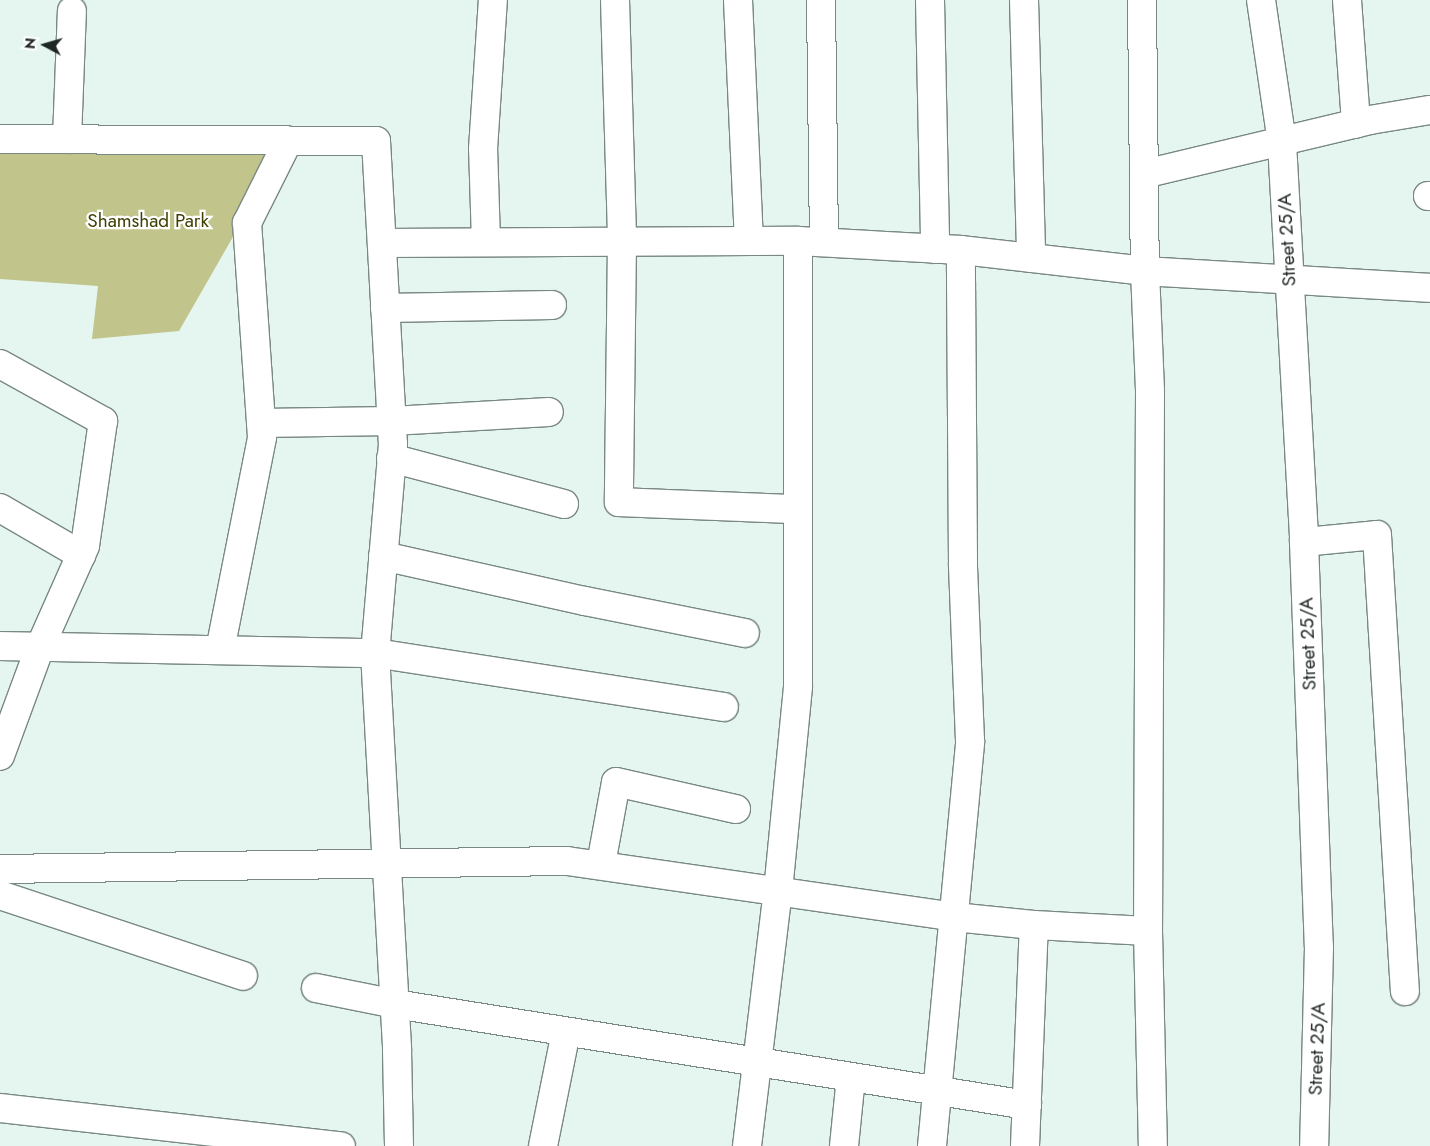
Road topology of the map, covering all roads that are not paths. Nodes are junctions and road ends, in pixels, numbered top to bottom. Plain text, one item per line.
1 (493, 0) edge
2 (615, 0) edge
3 (738, 0) edge
4 (821, 0) edge
5 (930, 0) edge
6 (1024, 0) edge
7 (1142, 0) edge
8 (1261, 0) edge
9 (1347, 0) edge
10 (72, 11) dead end
11 (1430, 110) edge
12 (1356, 124) junction
13 (0, 139) edge
14 (67, 139) junction
15 (288, 141) junction
16 (1282, 143) junction
17 (1144, 174) junction
18 (749, 241) junction
19 (486, 242) junction
20 (622, 242) junction
21 (811, 242) junction
22 (382, 243) junction
23 (948, 249) junction
24 (1031, 258) junction
25 (1145, 271) junction
26 (1289, 280) junction
27 (1430, 288) edge
28 (552, 305) dead end
29 (385, 308) junction
30 (0, 364) edge
31 (548, 412) dead end
32 (392, 421) junction
33 (261, 423) junction
34 (391, 458) junction
35 (564, 504) dead end
36 (0, 508) edge
37 (796, 509) junction
38 (1304, 542) junction
39 (81, 555) junction
40 (383, 556) junction
41 (745, 633) dead end
42 (0, 646) edge
43 (40, 647) junction
44 (220, 650) junction
45 (375, 653) junction
46 (724, 707) dead end
47 (0, 756) edge
48 (736, 808) dead end
49 (386, 862) junction
50 (601, 864) junction
51 (0, 869) edge
52 (778, 891) junction
53 (0, 895) edge
54 (954, 917) junction
55 (1034, 925) junction
56 (1148, 931) junction
57 (243, 976) dead end
58 (316, 988) dead end
59 (1405, 992) dead end
60 (394, 1004) junction
61 (566, 1032) junction
62 (758, 1063) junction
63 (851, 1077) junction
64 (937, 1091) junction
65 (1027, 1105) junction
66 (0, 1108) edge
67 (341, 1146) edge
68 (399, 1146) edge
69 (543, 1146) edge
70 (747, 1146) edge
71 (844, 1146) edge
72 (932, 1146) edge
73 (1025, 1146) edge
74 (1153, 1146) edge
75 (1314, 1146) edge

1 - 19 street
2 - 20 street
3 - 18 street
4 - 21 street
5 - 23 street
6 - 24 street
7 - 17 street
8 - 16 street, Street 25/A
9 - 12 street
10 - 14 street
11 - 12 street
12 - 16 street
13 - 14 street
14 - 15 street
15 - 22 street
15 - 33 street
16 - 17 street
16 - 26 street, Street 25/A
17 - 25 street
18 - 20 street
18 - 21 street
19 - 20 street
19 - 22 street
20 - 37 street
21 - 23 street
21 - 37 street
22 - 29 street
23 - 24 street
23 - 54 street
24 - 25 street
25 - 26 street
25 - 56 street
26 - 27 street
26 - 38 street, Street 25/A
28 - 29 street
29 - 32 street
30 - 39 street
31 - 32 street
32 - 33 street
32 - 34 street
33 - 44 street
34 - 35 street
34 - 40 street
36 - 39 street
37 - 52 street
38 - 59 street
38 - 75 street, Street 25/A
39 - 43 street
40 - 41 street
40 - 45 street
42 - 43 street
43 - 44 street
43 - 47 street
44 - 45 street
45 - 46 street
45 - 49 street
48 - 50 street
49 - 50 street
49 - 51 street
49 - 60 street
50 - 52 street
52 - 54 street
52 - 62 street
53 - 57 street
54 - 55 street
54 - 64 street
55 - 56 street
55 - 65 street
56 - 74 street
58 - 60 street
60 - 61 street
60 - 68 street
61 - 62 street
61 - 69 street
62 - 63 street
62 - 70 street
63 - 64 street
63 - 71 street
64 - 65 street
64 - 72 street
65 - 73 street
66 - 67 street

